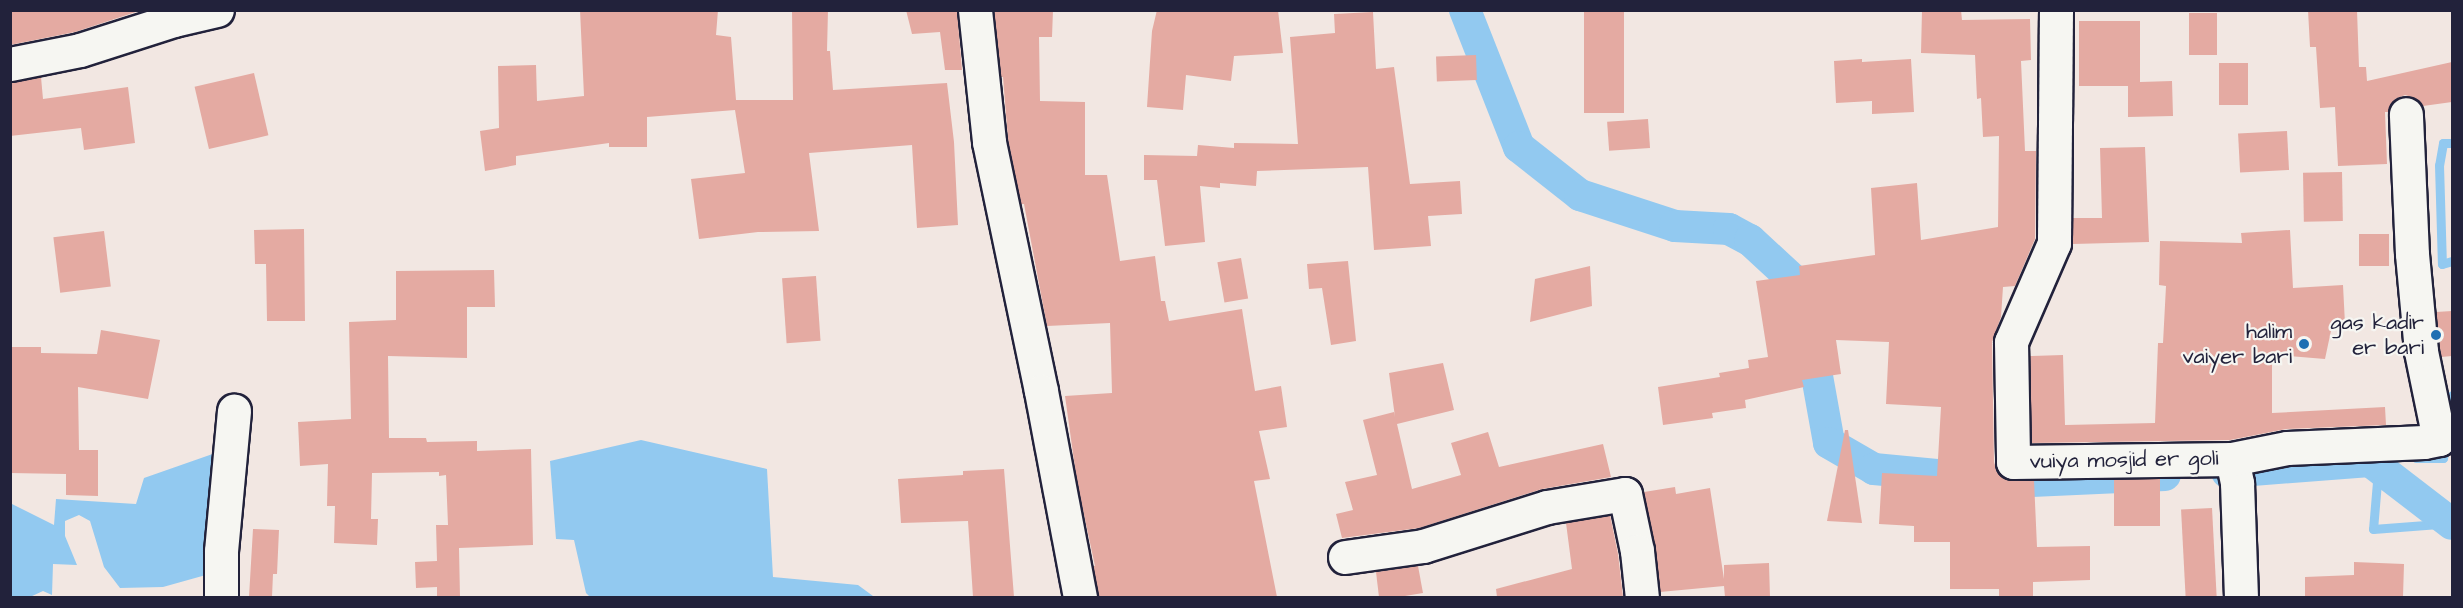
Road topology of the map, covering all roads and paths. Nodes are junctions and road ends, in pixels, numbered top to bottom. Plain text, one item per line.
1 (217, 10) edge
2 (975, 10) edge
3 (2056, 10) edge
4 (172, 15) edge
5 (10, 64) edge
6 (2406, 114) dead end
7 (234, 411) dead end
8 (2232, 459) junction
9 (1345, 557) dead end
10 (221, 597) edge
11 (1080, 597) edge
12 (1642, 597) edge
13 (2241, 597) edge

1 - 4 street
2 - 11 street
3 - 8 street, vuiya mosjid er goli
4 - 5 street
6 - 8 street
7 - 10 street
8 - 13 street, vuiya mosjid er goli
9 - 12 street

